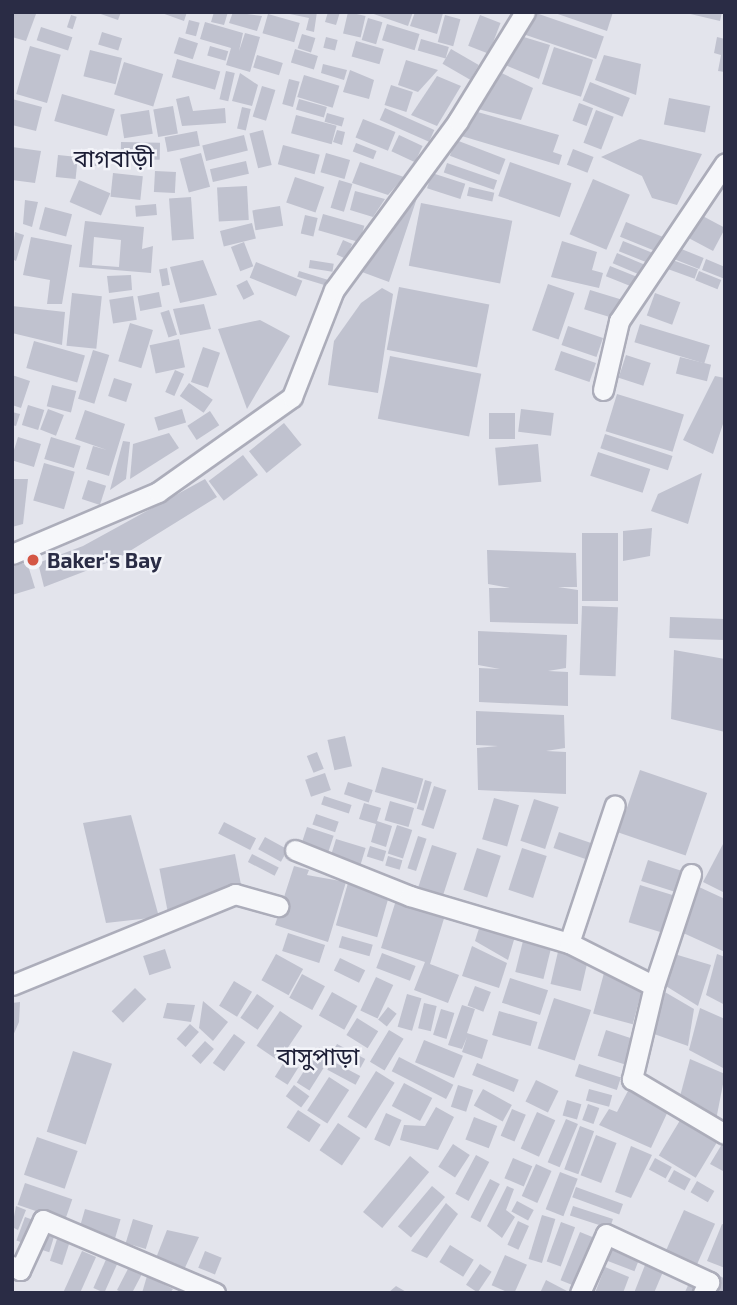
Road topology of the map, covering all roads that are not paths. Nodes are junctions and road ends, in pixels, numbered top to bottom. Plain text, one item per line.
1 (525, 12) edge
2 (725, 163) edge
3 (603, 390) dead end
4 (12, 554) edge
5 (615, 805) dead end
6 (295, 850) dead end
7 (691, 874) dead end
8 (278, 906) dead end
9 (569, 943) junction
10 (12, 985) edge
11 (654, 986) junction
12 (724, 1128) edge
13 (12, 1266) edge
14 (215, 1293) edge
15 (580, 1293) edge
16 (703, 1293) edge

1 - 4 street
2 - 3 street
5 - 9 street
6 - 9 street
7 - 11 street
8 - 10 street
9 - 11 street
11 - 12 street
13 - 14 street
15 - 16 street

